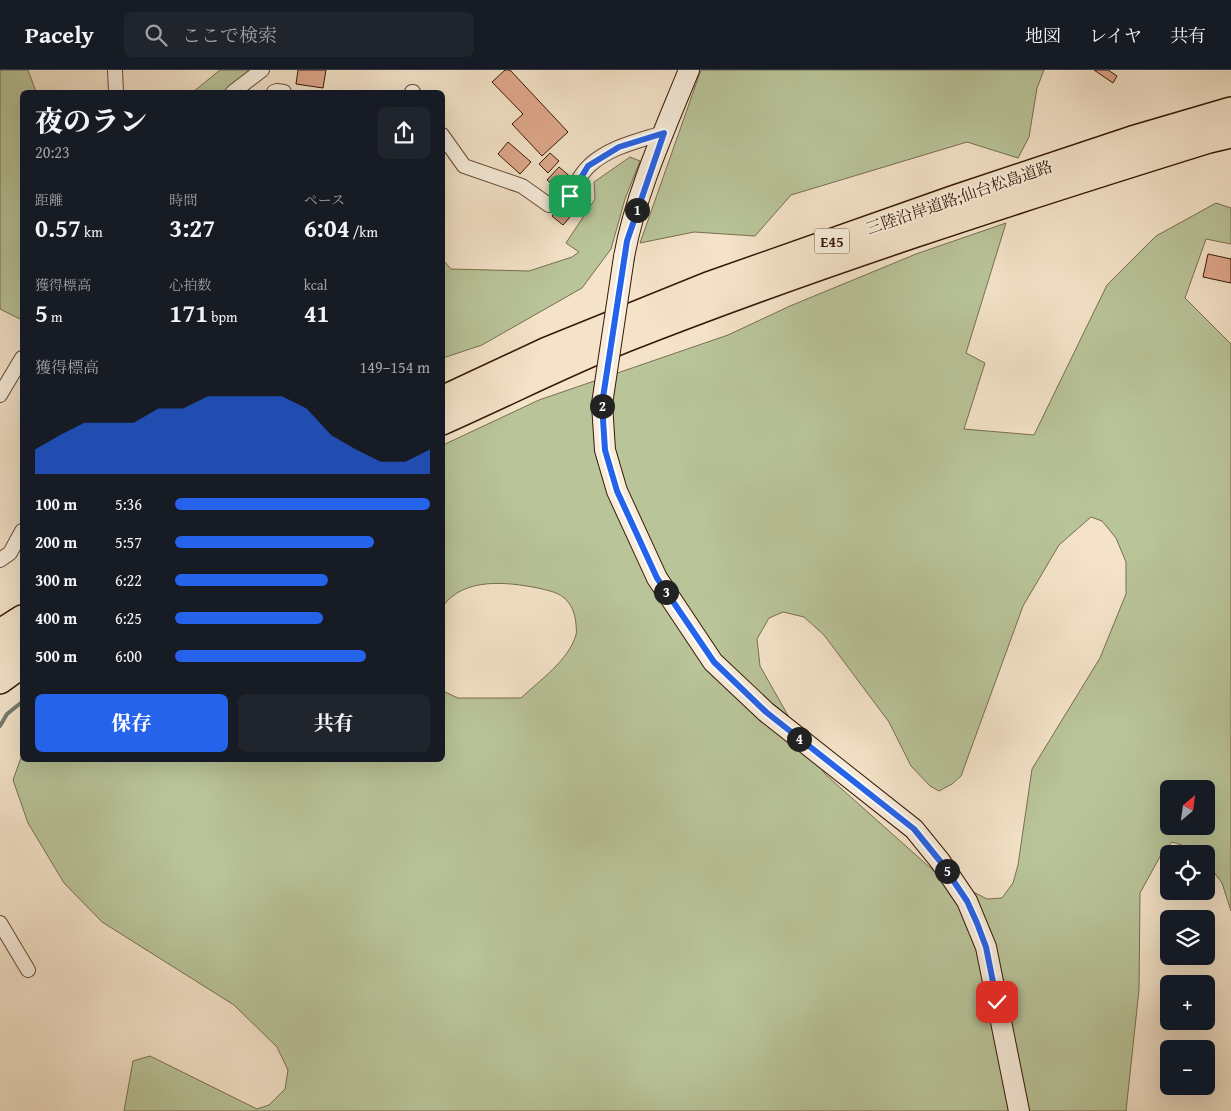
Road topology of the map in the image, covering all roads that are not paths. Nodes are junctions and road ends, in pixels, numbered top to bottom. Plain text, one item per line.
1 (116, 70) edge
2 (262, 70) edge
3 (689, 70) edge
4 (116, 90) edge
5 (236, 90) edge
6 (1231, 110) edge
7 (664, 133) junction
8 (1231, 135) edge
9 (445, 139) edge
10 (20, 360) edge
11 (5, 377) edge
12 (0, 395) edge
13 (445, 398) edge
14 (445, 421) edge
15 (20, 535) edge
16 (0, 560) edge
17 (20, 601) edge
18 (0, 612) edge
19 (20, 619) edge
20 (0, 632) edge
21 (20, 642) edge
22 (0, 654) edge
23 (20, 666) edge
24 (0, 681) edge
25 (0, 923) edge
26 (28, 970) dead end
27 (1019, 1111) edge

1 - 4 street
2 - 5 street
3 - 7 street
6 - 13 highway, 三陸沿岸道路;仙台松島道路 / E45
7 - 9 street
7 - 27 street, bridge
8 - 14 highway, 三陸沿岸道路;仙台松島道路 / E45
10 - 11 street
11 - 12 street
15 - 16 street
17 - 18 highway
19 - 20 highway
21 - 22 highway
23 - 24 highway
25 - 26 street

